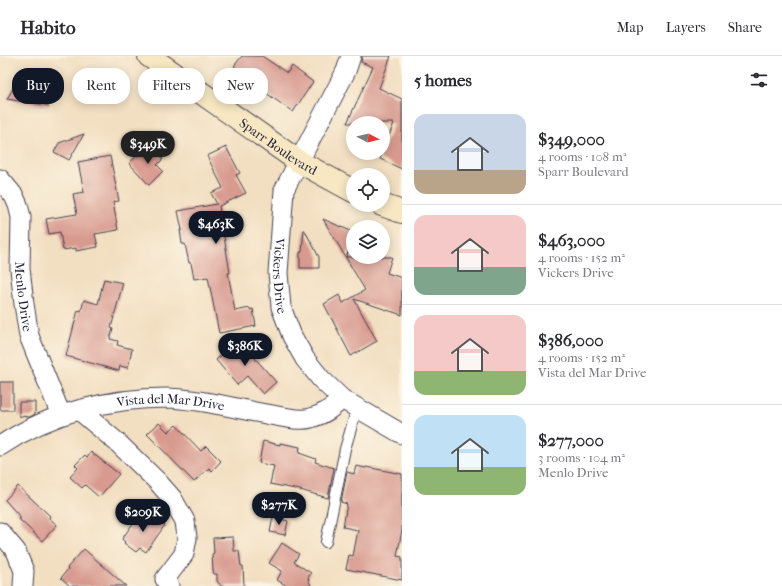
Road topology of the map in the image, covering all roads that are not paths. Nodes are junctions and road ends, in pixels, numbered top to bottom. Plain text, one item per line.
1 (149, 56) edge
2 (351, 56) edge
3 (298, 161) junction
4 (0, 179) edge
5 (346, 187) edge
6 (390, 208) edge
7 (402, 212) edge
8 (349, 403) junction
9 (79, 410) junction
10 (61, 415) junction
11 (402, 434) edge
12 (0, 446) edge
13 (0, 532) edge
14 (326, 542) dead end
15 (162, 584) edge
16 (23, 586) edge

1 - 3 street, Sparr Boulevard
2 - 3 street, Vickers Drive
3 - 5 street, Sparr Boulevard
3 - 8 street, Vickers Drive
4 - 10 street, Menlo Drive
6 - 7 street
8 - 9 street, Vista del Mar Drive
8 - 11 street, Vickers Drive
8 - 14 lane
9 - 10 street, Vista del Mar Drive
9 - 15 street
10 - 12 street, Vista del Mar Drive
13 - 16 street

